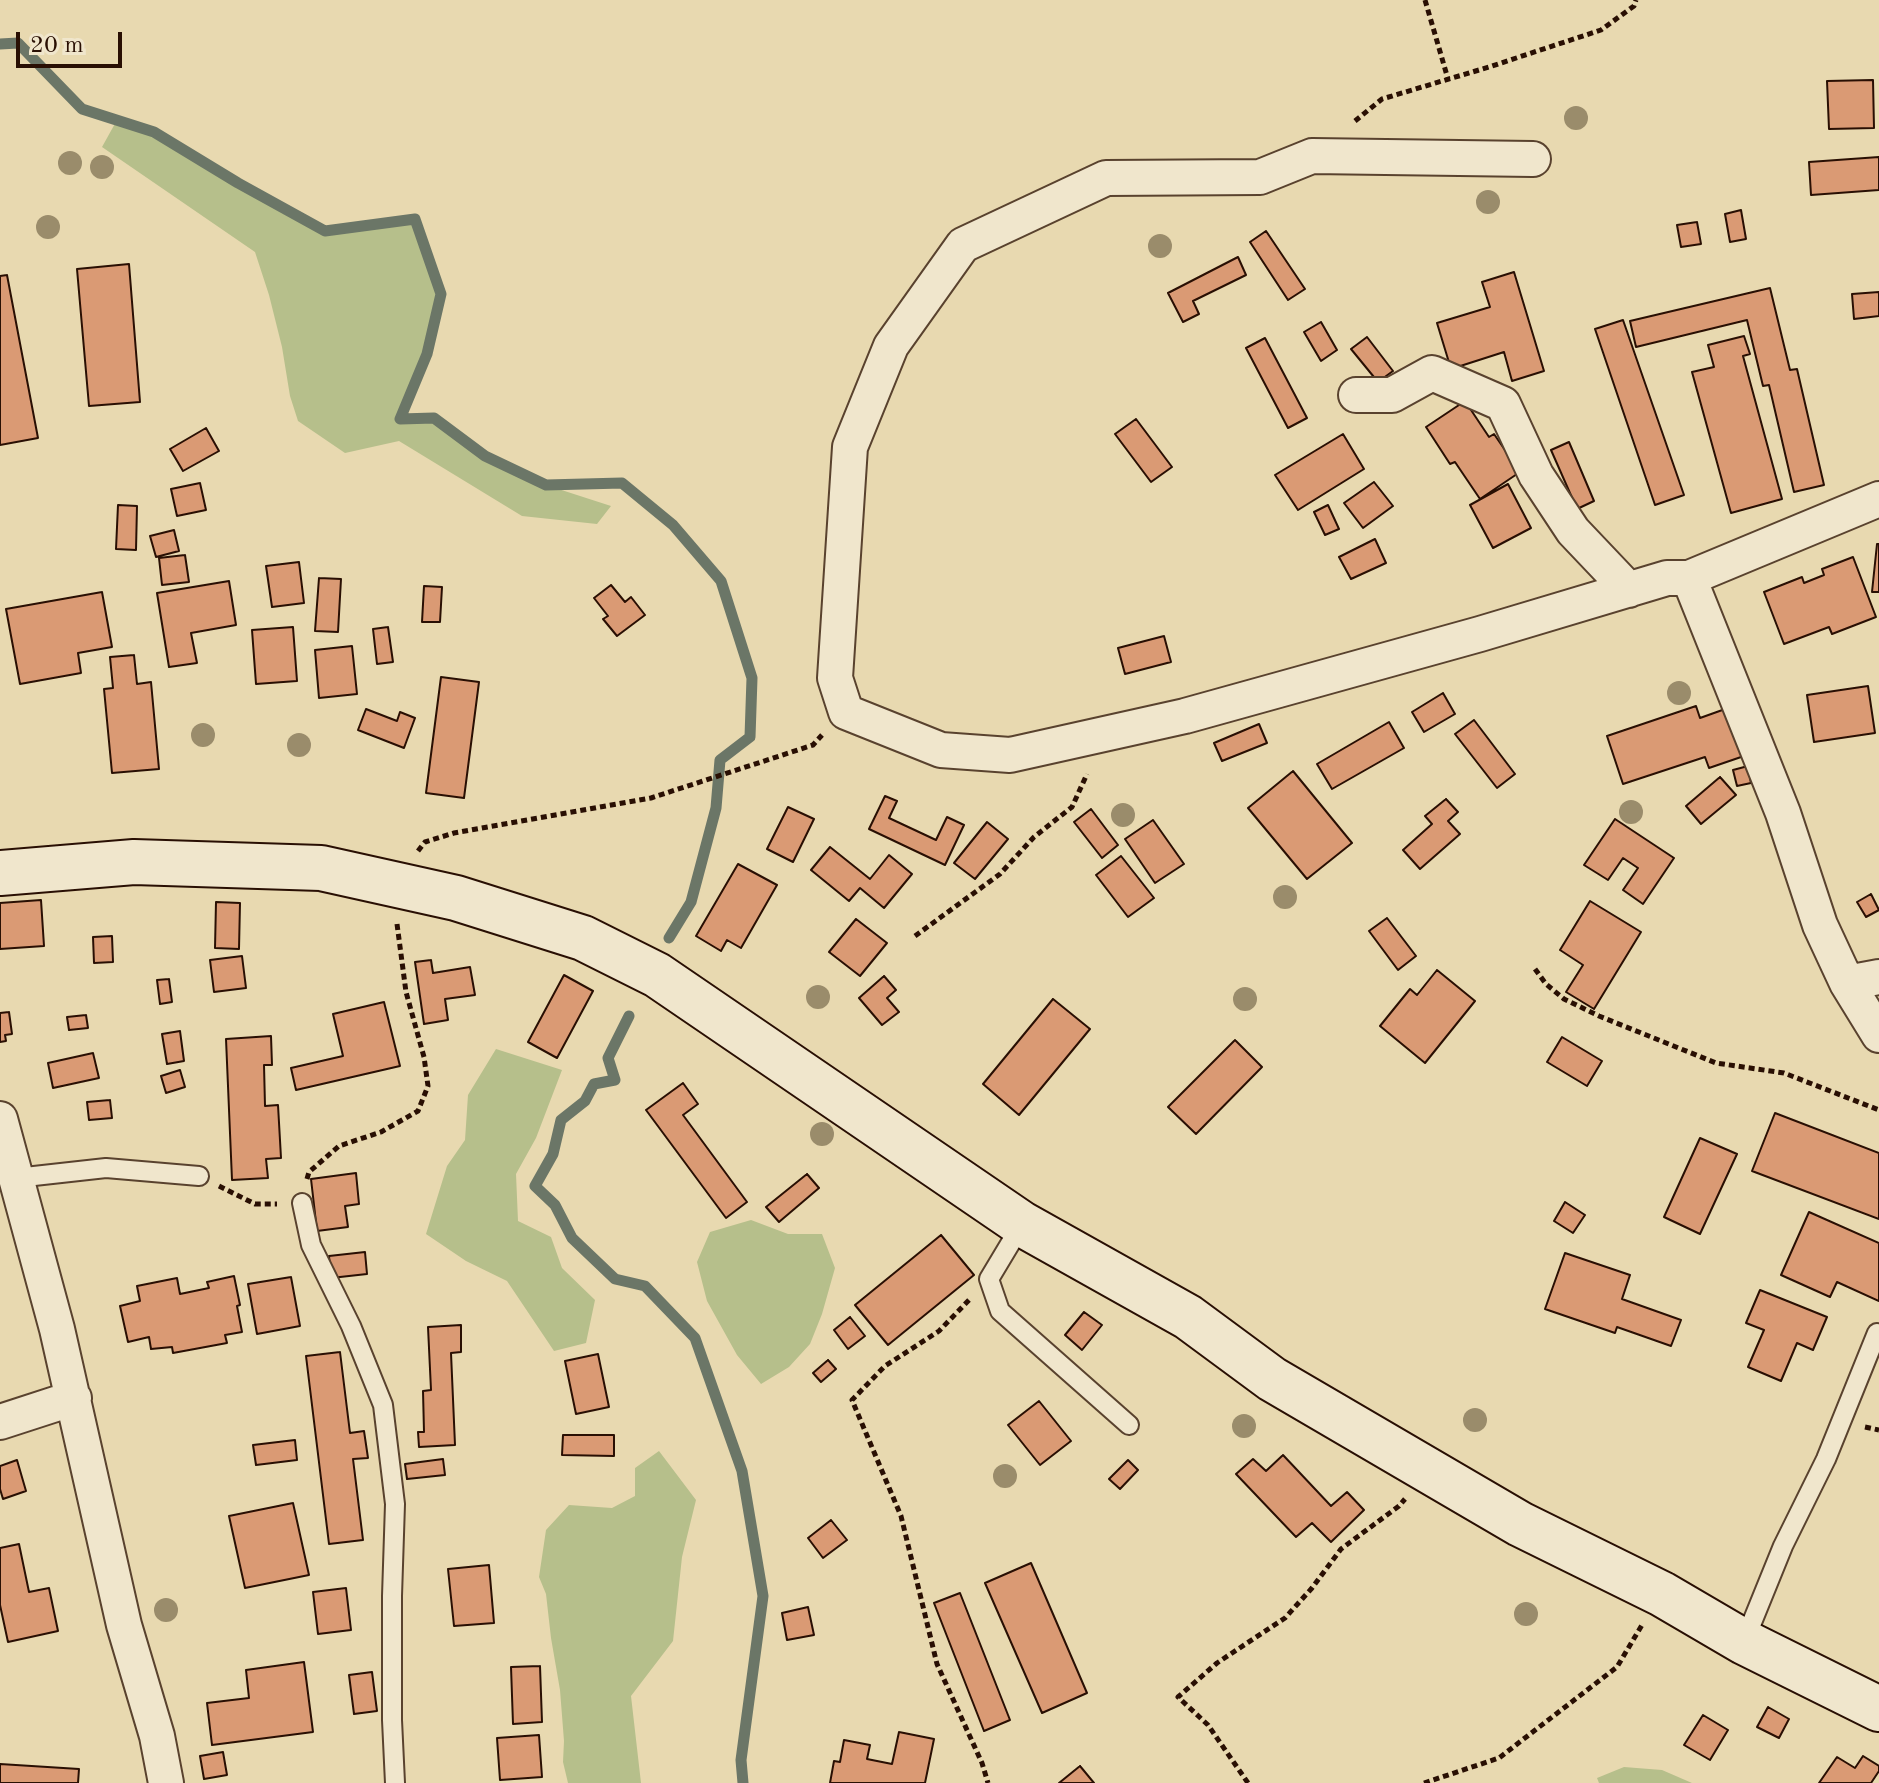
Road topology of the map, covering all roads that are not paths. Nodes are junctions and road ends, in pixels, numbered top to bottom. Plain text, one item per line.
1 (1533, 159) dead end
2 (1356, 395) dead end
3 (1879, 499) edge
4 (1689, 578) junction
5 (1629, 590) junction
6 (0, 873) edge
7 (1863, 980) edge
8 (1879, 1035) edge
9 (0, 1119) edge
10 (199, 1176) road end
11 (16, 1178) junction
12 (302, 1203) road end
13 (1022, 1224) junction
14 (1877, 1333) dead end
15 (74, 1398) junction
16 (0, 1422) edge
17 (1129, 1425) dead end
18 (1744, 1642) junction
19 (1879, 1709) edge
20 (166, 1783) edge
21 (395, 1783) edge

1 - 5 street
2 - 5 street
3 - 4 street
4 - 5 street
4 - 7 street
6 - 13 main road
7 - 8 street
9 - 11 street
10 - 11 lane
11 - 15 street
12 - 21 lane
13 - 17 lane
13 - 18 main road
14 - 18 lane
15 - 16 street
15 - 20 street
18 - 19 main road

